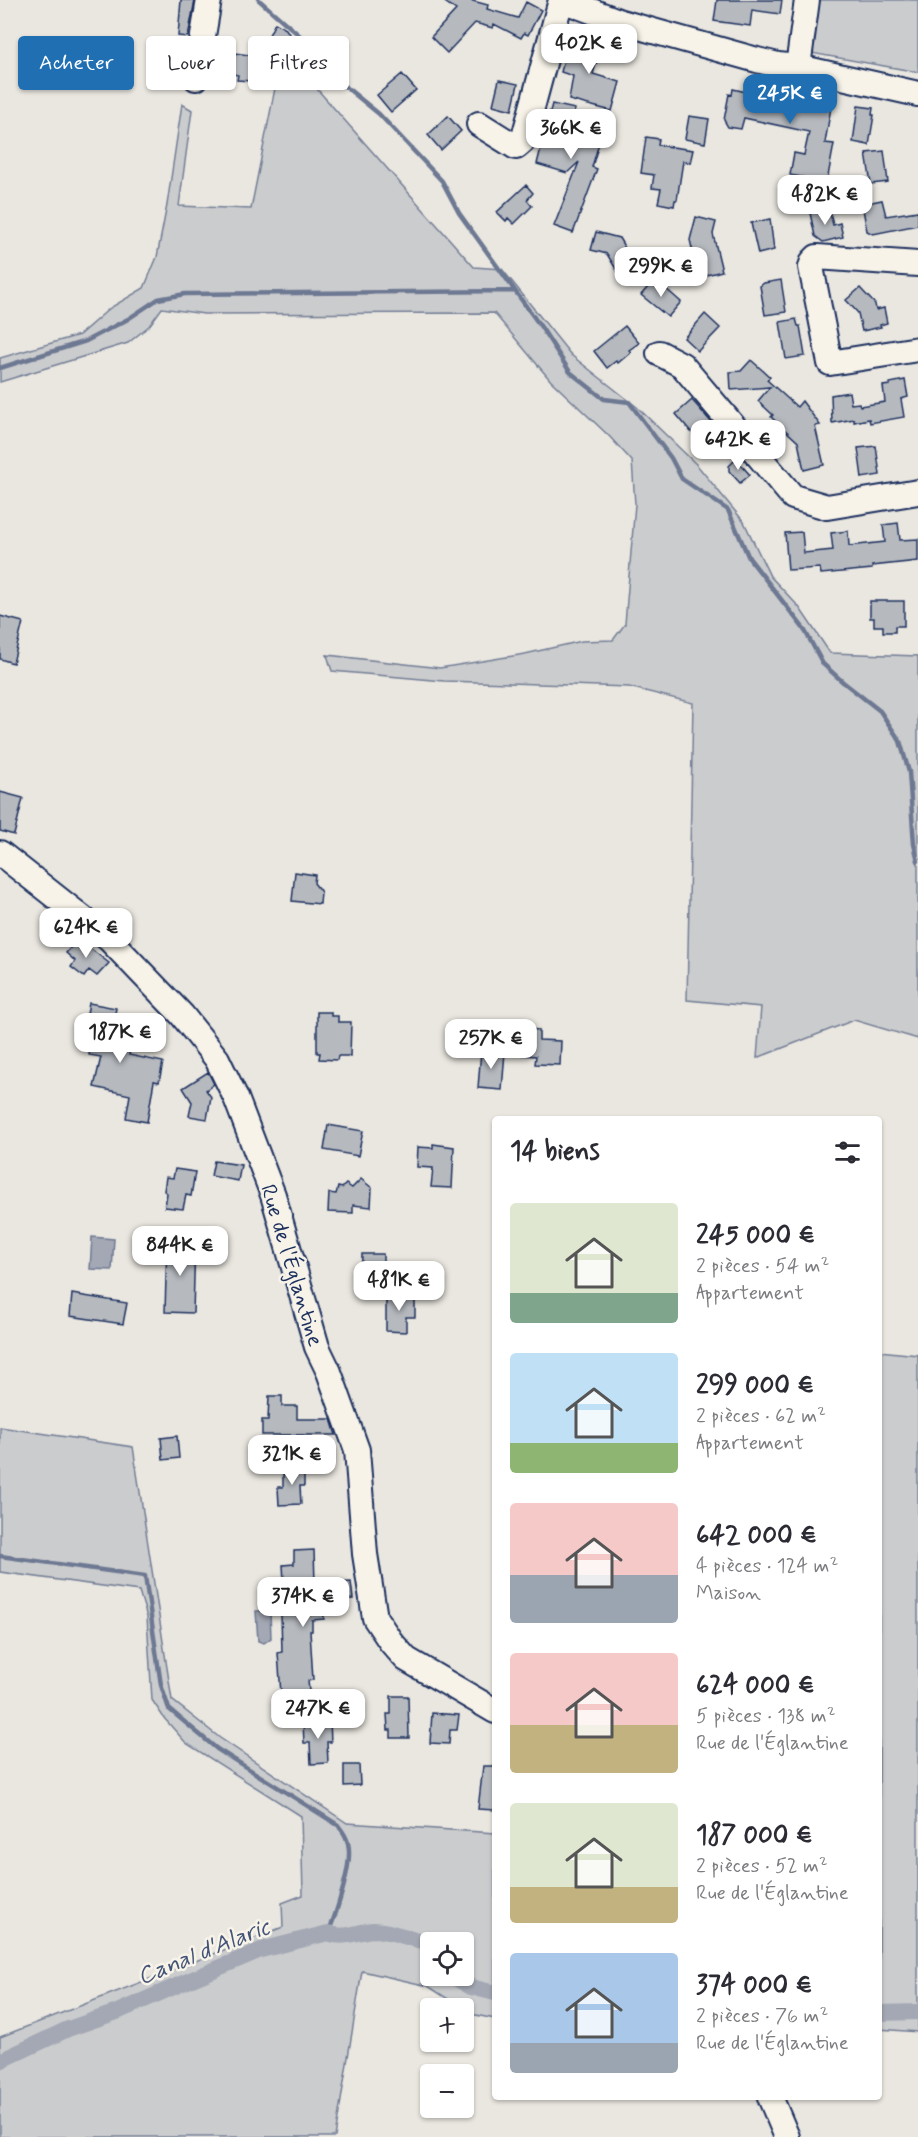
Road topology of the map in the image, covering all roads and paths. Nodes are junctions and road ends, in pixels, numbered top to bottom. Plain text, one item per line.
1 (209, 0) edge
2 (561, 0) edge
3 (807, 0) edge
4 (203, 36) edge
5 (798, 67) junction
6 (918, 94) edge
7 (479, 124) dead end
8 (918, 264) edge
9 (918, 349) edge
10 (659, 353) dead end
11 (918, 492) edge
12 (0, 853) edge
13 (492, 1709) edge
14 (771, 2100) edge
15 (787, 2137) edge

1 - 4 street
2 - 5 street
2 - 7 street
3 - 5 street
5 - 6 street
8 - 9 street
10 - 11 street
12 - 13 street, Rue de l'Églantine
14 - 15 street

